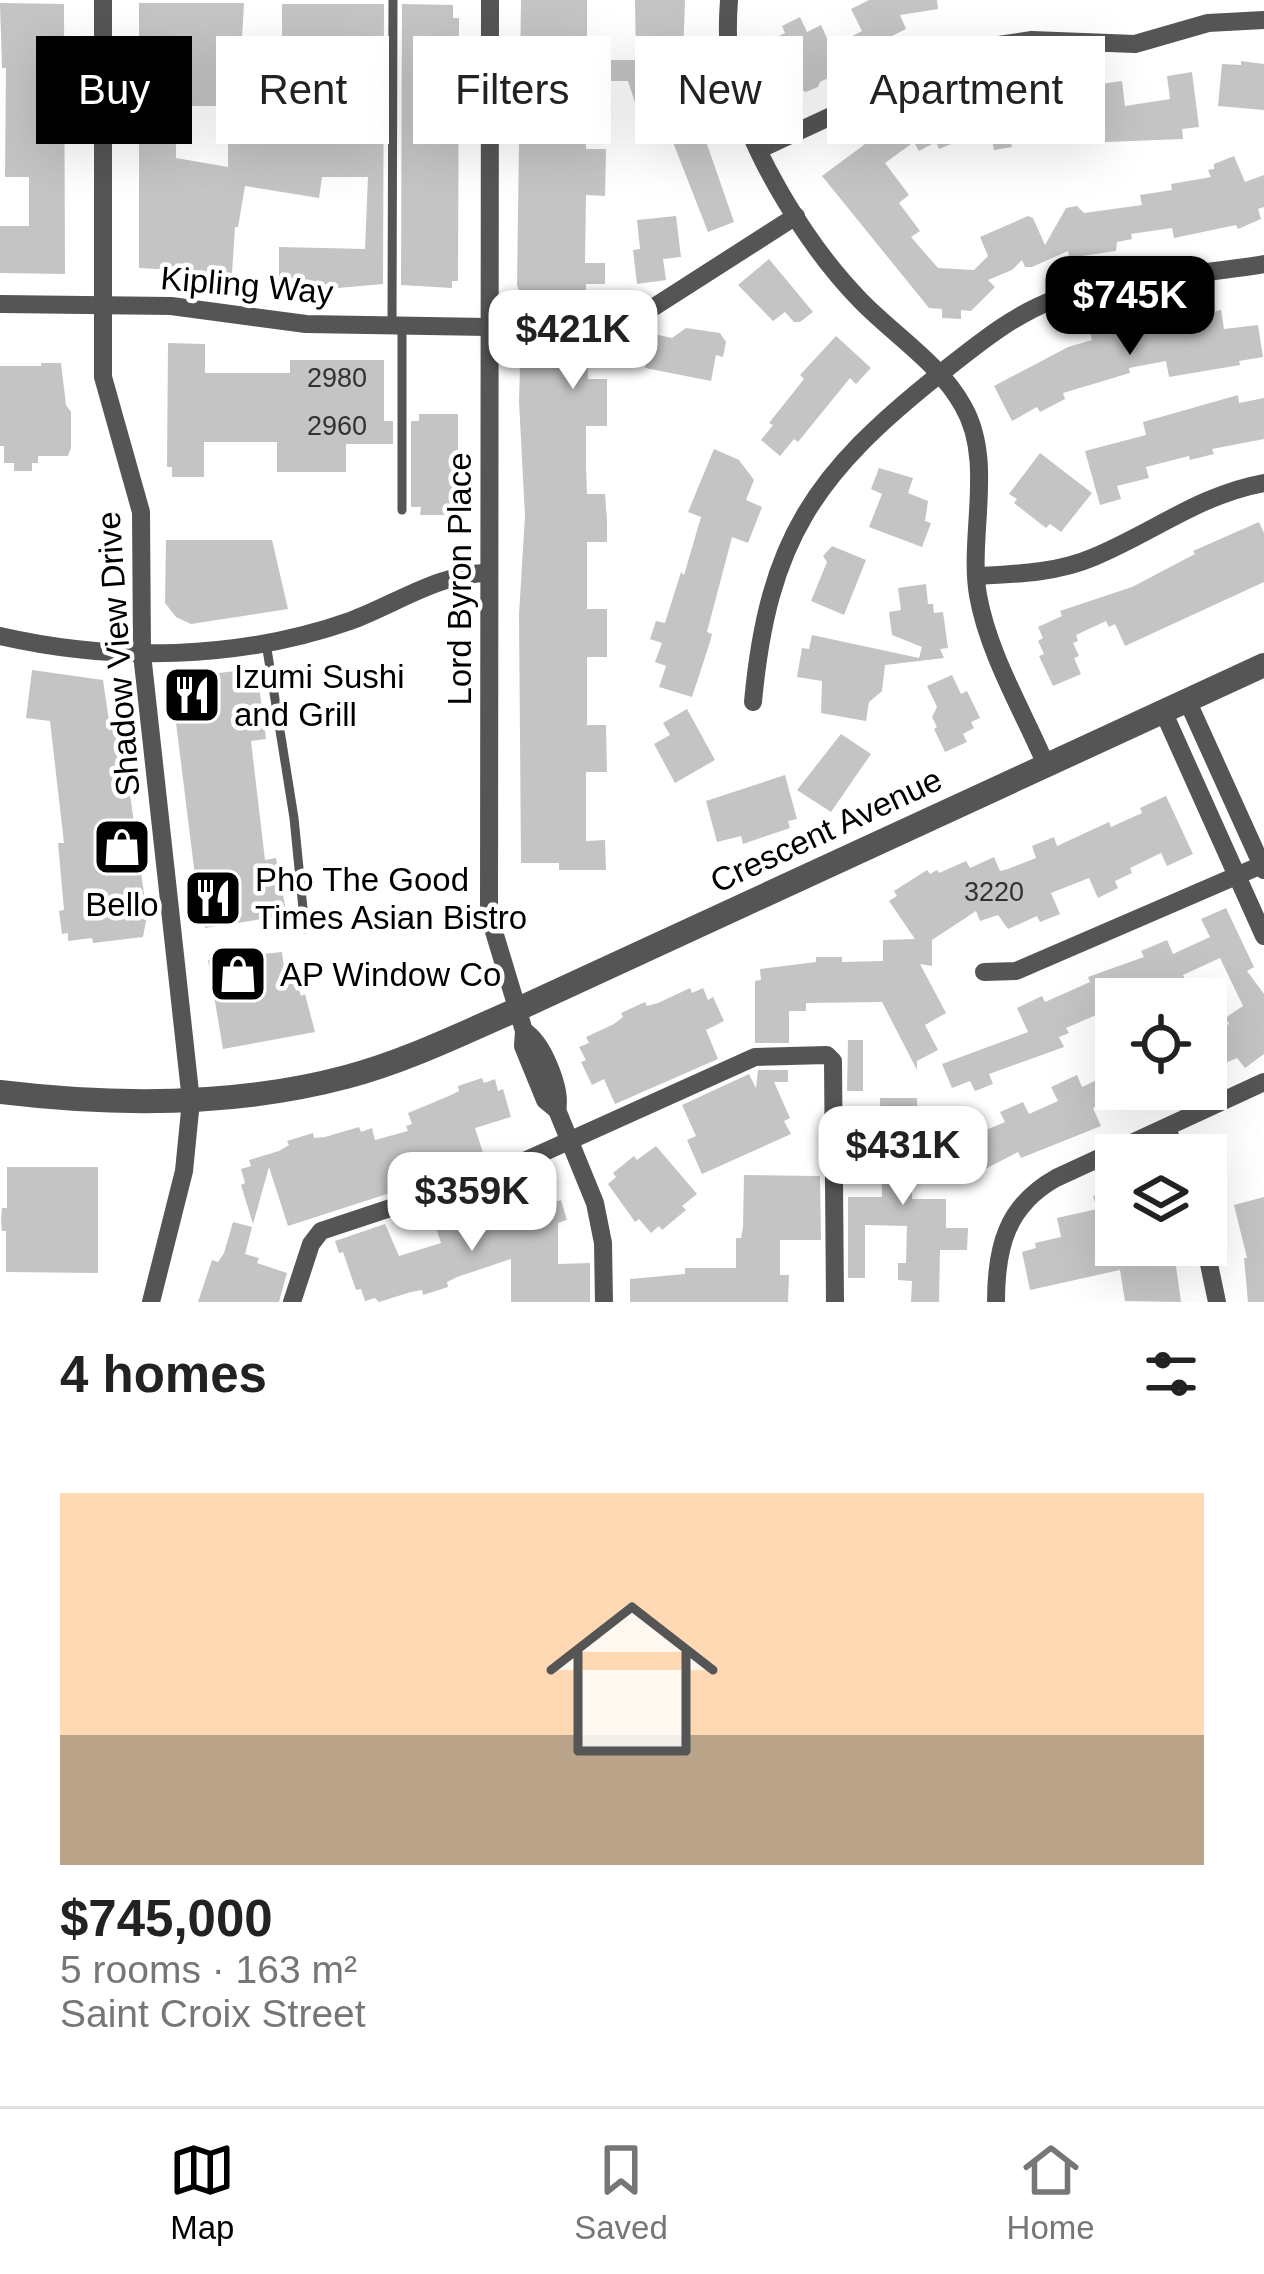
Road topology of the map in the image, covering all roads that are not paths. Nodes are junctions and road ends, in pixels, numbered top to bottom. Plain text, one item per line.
1 (104, 0) edge
2 (393, 0) edge
3 (490, 0) edge
4 (729, 0) edge
5 (1264, 20) edge
6 (760, 149) junction
7 (796, 216) junction
8 (1264, 264) edge
9 (0, 304) edge
10 (104, 305) junction
11 (397, 326) junction
12 (488, 327) junction
13 (639, 341) dead end
14 (939, 375) junction
15 (1264, 483) edge
16 (401, 511) dead end
17 (489, 574) junction
18 (976, 576) junction
19 (0, 636) edge
20 (266, 642) junction
21 (142, 654) junction
22 (1264, 665) edge
23 (1187, 700) junction
24 (753, 702) dead end
25 (1163, 711) junction
26 (1046, 765) junction
27 (1225, 784) junction
28 (1201, 795) junction
29 (1263, 866) edge
30 (1237, 876) junction
31 (305, 929) dead end
32 (1264, 936) edge
33 (983, 972) dead end
34 (520, 1021) junction
35 (1264, 1082) edge
36 (0, 1092) edge
37 (191, 1101) junction
38 (1167, 1128) junction
39 (1169, 1134) edge
40 (571, 1141) junction
41 (1209, 1266) edge
42 (151, 1302) edge
43 (292, 1302) edge
44 (604, 1302) edge
45 (835, 1302) edge
46 (997, 1302) edge
47 (1217, 1302) edge

1 - 10 street, Shadow View Drive
2 - 11 lane
3 - 12 street, Lord Byron Place
4 - 6 street
5 - 6 street
6 - 7 street
7 - 13 street
7 - 14 street
8 - 14 street
9 - 10 street, Kipling Way
10 - 11 street, Kipling Way
10 - 21 street, Shadow View Drive
11 - 12 street, Kipling Way
11 - 16 lane
12 - 17 street, Lord Byron Place
14 - 18 street
14 - 24 street
15 - 18 street
17 - 20 street
17 - 34 street, Lord Byron Place
18 - 26 street
19 - 21 street
20 - 21 street
20 - 31 lane
21 - 37 street, Shadow View Drive
22 - 23 street, Crescent Avenue
23 - 25 street, Crescent Avenue
23 - 27 street
25 - 26 street, Crescent Avenue
25 - 28 street
26 - 34 street, Crescent Avenue
27 - 28 lane
27 - 29 street
28 - 30 street
29 - 30 street
30 - 32 street
30 - 33 street
34 - 37 street, Crescent Avenue
34 - 40 street
35 - 38 street
36 - 37 street, Crescent Avenue
37 - 42 street, Shadow View Drive
38 - 39 street
38 - 46 street
40 - 43 street
40 - 44 street
40 - 45 street
41 - 47 street

